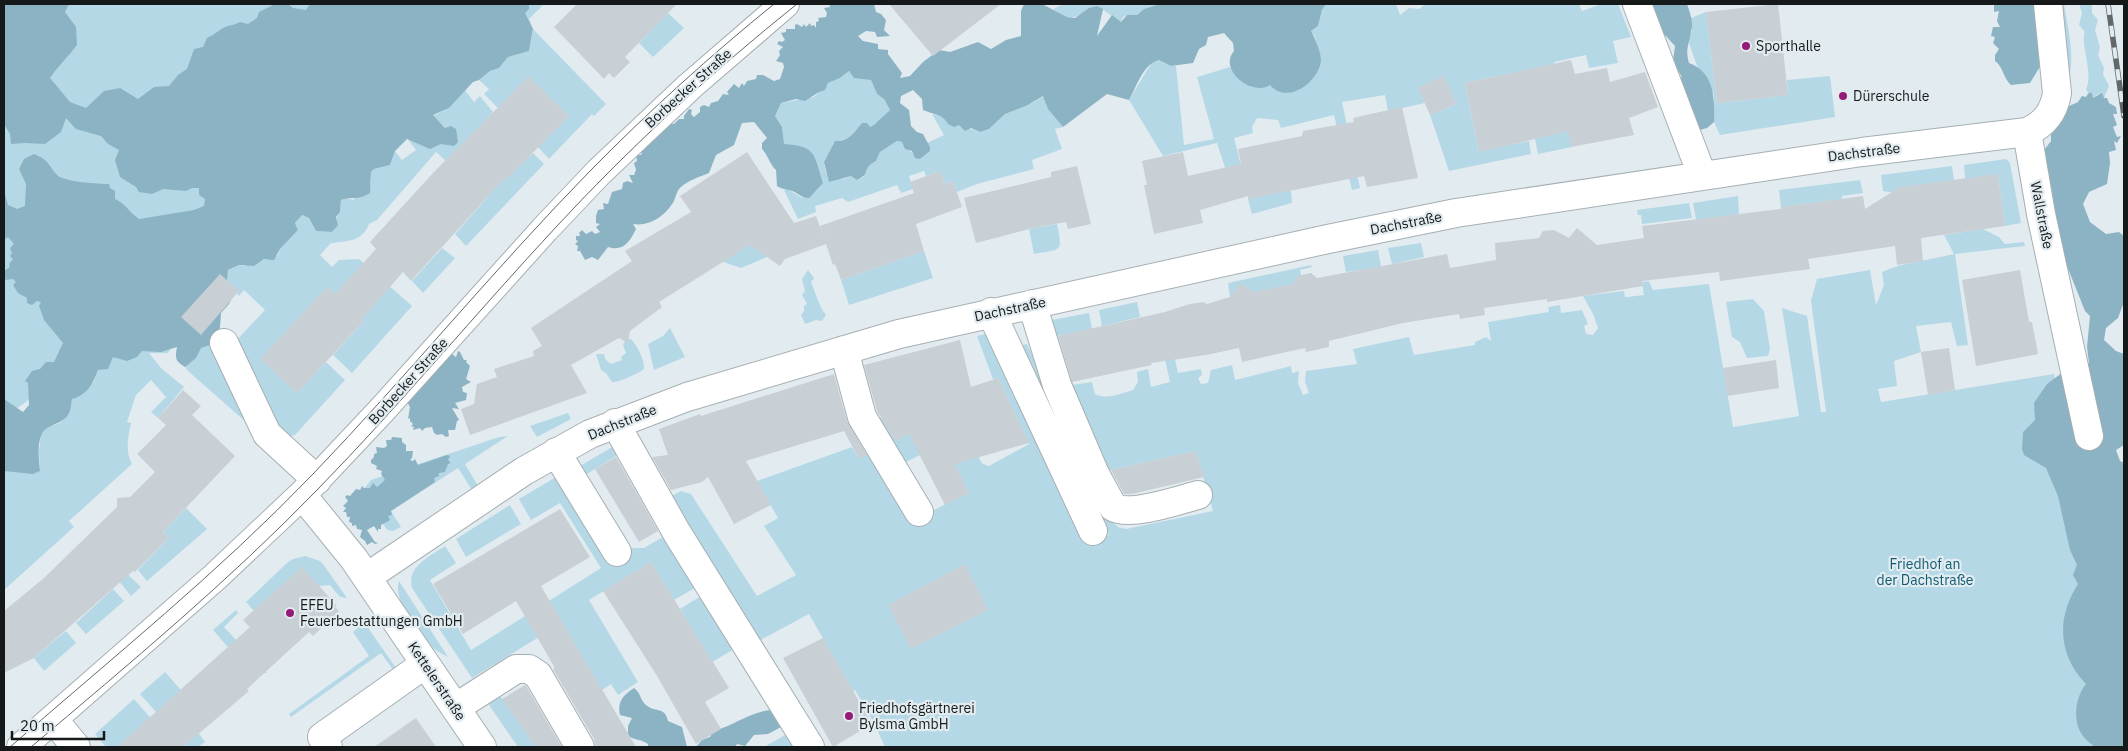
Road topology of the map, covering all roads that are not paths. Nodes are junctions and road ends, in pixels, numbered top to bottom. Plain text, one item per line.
1 (785, 4) edge
2 (1637, 4) edge
3 (2048, 4) edge
4 (2027, 132) junction
5 (1702, 175) junction
6 (1032, 304) junction
7 (991, 312) junction
8 (224, 343) dead end
9 (844, 350) junction
10 (615, 423) junction
11 (2089, 436) dead end
12 (556, 452) junction
13 (309, 488) junction
14 (1198, 495) dead end
15 (919, 512) dead end
16 (1093, 531) dead end
17 (617, 552) dead end
18 (367, 577) junction
19 (425, 664) junction
20 (455, 708) junction
21 (53, 719) junction
22 (479, 746) edge
23 (21, 747) edge
24 (76, 747) edge
25 (328, 747) edge
26 (580, 747) edge
27 (810, 747) edge

1 - 13 street, Borbecker Straße
2 - 5 street
3 - 4 street
4 - 5 street, Dachstraße
4 - 11 street, Wallstraße
5 - 6 street, Dachstraße
6 - 7 street, Dachstraße
6 - 14 street
7 - 9 street, Dachstraße
7 - 16 street
8 - 13 street, Kettelerstraße
9 - 10 street, Dachstraße
9 - 15 street
10 - 12 street, Dachstraße
10 - 27 street
12 - 17 street
12 - 18 street, Dachstraße
13 - 18 street, Kettelerstraße
13 - 21 street, Borbecker Straße
18 - 19 street, Kettelerstraße
19 - 20 street, Kettelerstraße
19 - 25 street
20 - 22 street, Kettelerstraße
20 - 26 street
21 - 23 street, Borbecker Straße
21 - 24 street

